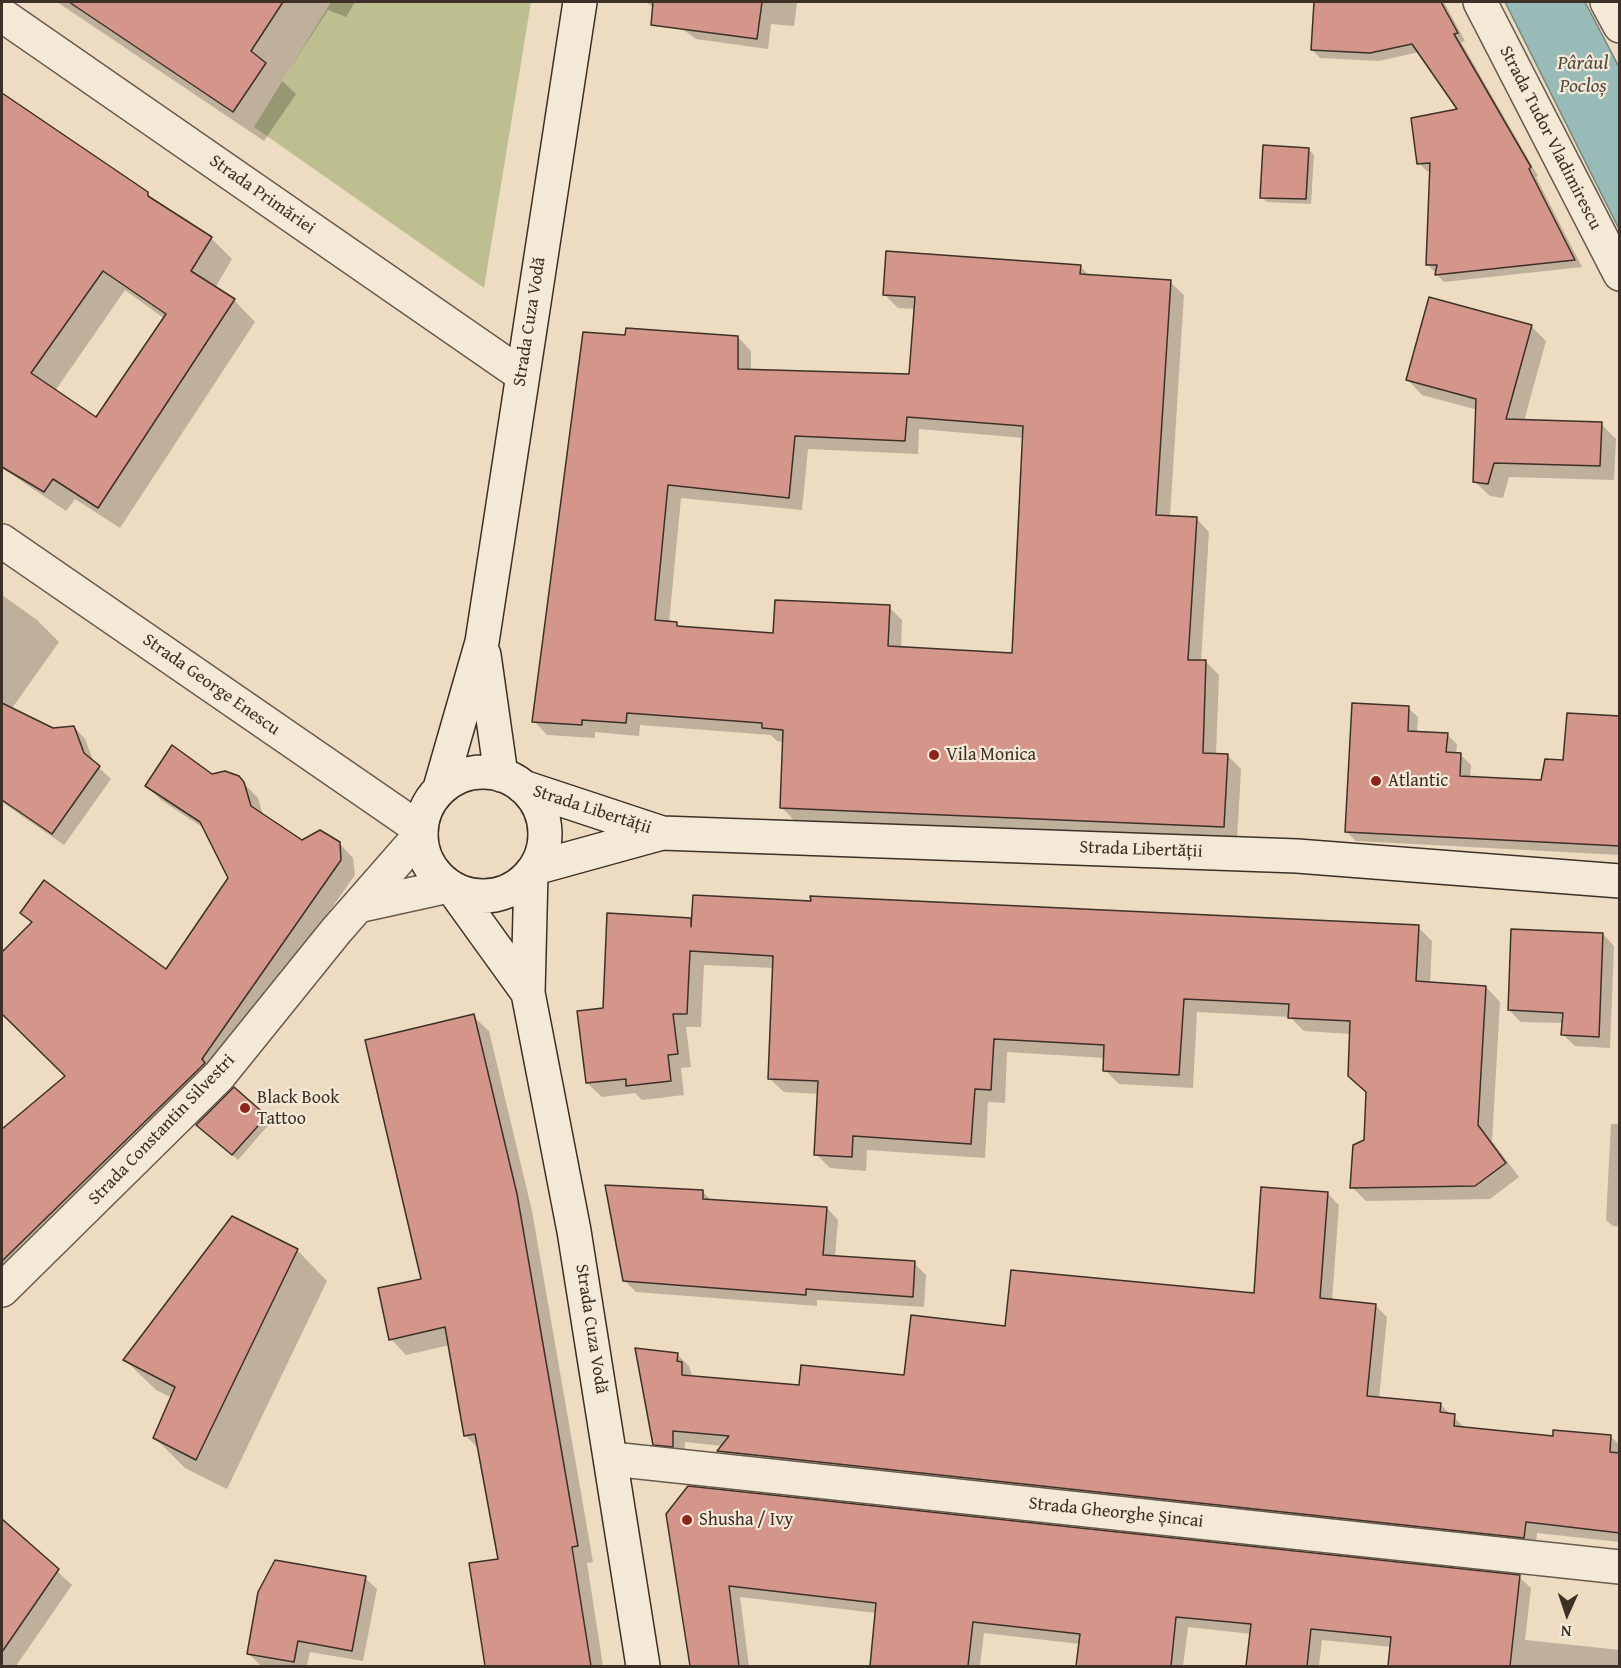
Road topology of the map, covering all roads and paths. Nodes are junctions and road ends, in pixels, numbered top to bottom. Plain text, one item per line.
1 (580, 2) edge
2 (1480, 2) edge
3 (1608, 2) edge
4 (2, 15) edge
5 (1620, 26) edge
6 (1620, 274) edge
7 (522, 375) junction
8 (2, 541) edge
9 (482, 642) junction
10 (512, 781) junction
11 (440, 788) junction
12 (420, 832) junction
13 (662, 832) junction
14 (533, 871) junction
15 (1620, 881) edge
16 (451, 888) junction
17 (358, 906) junction
18 (528, 993) junction
19 (2, 1290) edge
20 (612, 1459) junction
21 (1620, 1567) edge
22 (643, 1666) edge

1 - 7 main road, Strada Cuza Vodă
2 - 6 main road, Strada Tudor Vladimirescu
3 - 5 main road
4 - 7 main road, Strada Primăriei
7 - 9 main road, Strada Cuza Vodă
8 - 12 main road, Strada George Enescu
9 - 10 main road, Strada Cuza Vodă
9 - 11 main road, Strada Cuza Vodă
10 - 11 main road
10 - 13 main road, Strada Libertății
10 - 14 main road
11 - 12 main road
12 - 16 main road
12 - 17 main road, Strada Constantin Silvestri
13 - 14 main road, Strada Libertății
13 - 15 main road, Strada Libertății
14 - 16 main road
14 - 18 main road, Strada Cuza Vodă
16 - 17 main road
16 - 18 main road, Strada Cuza Vodă
17 - 19 main road, Strada Constantin Silvestri
18 - 20 main road, Strada Cuza Vodă
20 - 21 main road, Strada Gheorghe Șincai
20 - 22 main road, Strada Cuza Vodă

